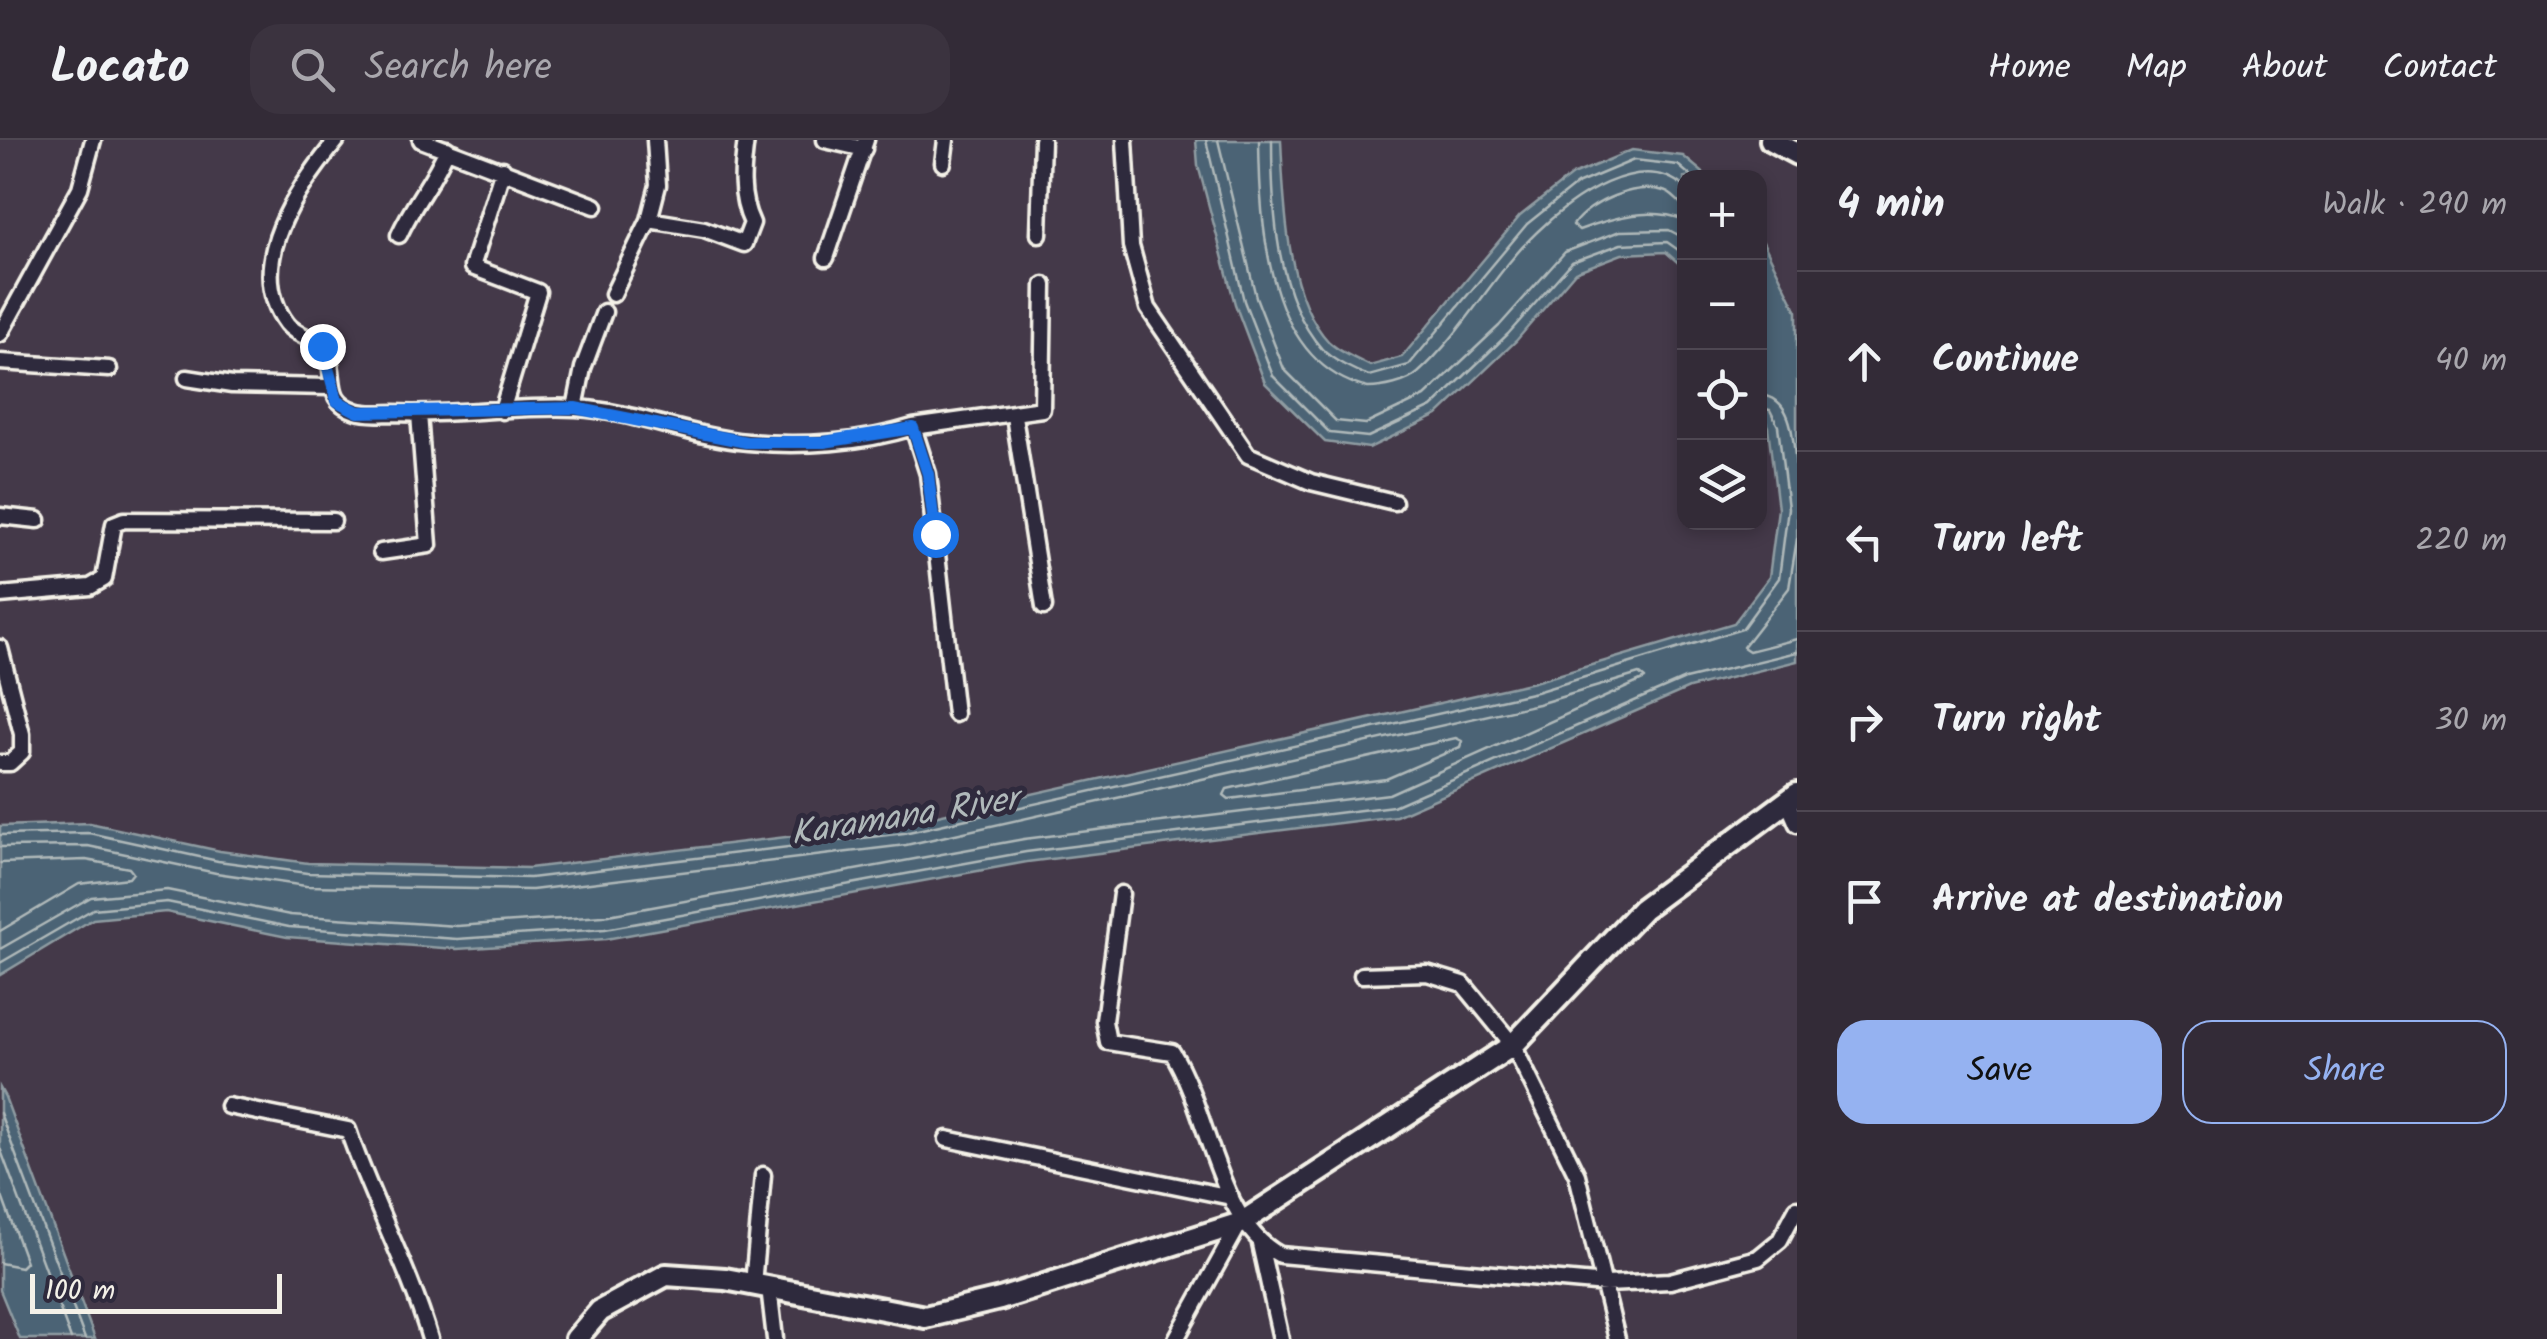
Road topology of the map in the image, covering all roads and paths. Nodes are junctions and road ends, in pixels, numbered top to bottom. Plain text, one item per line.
1 (93, 140) edge
2 (337, 140) edge
3 (422, 140) edge
4 (656, 140) edge
5 (746, 140) edge
6 (825, 140) edge
7 (946, 140) edge
8 (1042, 140) edge
9 (1125, 140) edge
10 (865, 144) edge
11 (447, 149) junction
12 (943, 163) dead end
13 (503, 169) junction
14 (595, 206) dead end
15 (649, 220) junction
16 (1040, 234) dead end
17 (398, 235) dead end
18 (826, 258) dead end
19 (1044, 285) dead end
20 (613, 294) dead end
21 (604, 312) dead end
22 (2, 325) edge
23 (0, 362) edge
24 (109, 369) dead end
25 (187, 378) dead end
26 (330, 387) junction
27 (575, 408) junction
28 (502, 411) junction
29 (419, 414) junction
30 (1014, 416) junction
31 (913, 428) junction
32 (1394, 502) dead end
33 (0, 516) edge
34 (38, 520) dead end
35 (333, 522) dead end
36 (381, 552) dead end
37 (0, 594) edge
38 (1044, 608) dead end
39 (0, 648) edge
40 (954, 714) dead end
41 (0, 764) edge
42 (1792, 798) edge
43 (1797, 824) edge
44 (1121, 894) dead end
45 (1362, 975) dead end
46 (1513, 1045) junction
47 (228, 1106) dead end
48 (947, 1139) dead end
49 (763, 1176) dead end
50 (1232, 1197) junction
51 (1797, 1208) edge
52 (1240, 1223) junction
53 (1260, 1244) junction
54 (1606, 1284) junction
55 (761, 1286) junction
56 (430, 1339) edge
57 (576, 1339) edge
58 (775, 1339) edge
59 (1176, 1339) edge
60 (1281, 1339) edge
61 (1618, 1339) edge

1 - 22 street
2 - 26 street
3 - 11 street
4 - 15 street
5 - 15 street
6 - 10 street
7 - 12 street
8 - 16 street
9 - 32 street
10 - 18 street
11 - 13 street
11 - 17 street
13 - 14 street
13 - 28 street
15 - 20 street
19 - 30 street
21 - 27 street
23 - 24 street
25 - 26 street
26 - 29 street
27 - 28 street
27 - 31 street
28 - 29 street
29 - 36 street
30 - 31 street
30 - 38 street
31 - 40 street
33 - 34 street
35 - 37 street
39 - 41 street
42 - 43 street
42 - 46 main road
44 - 50 street
45 - 46 street
46 - 52 main road
46 - 54 street
47 - 56 street
48 - 50 street
49 - 55 street
50 - 52 street
51 - 54 street
52 - 53 street
52 - 55 main road
52 - 59 street
53 - 54 street
53 - 60 street
54 - 61 street
55 - 57 main road
55 - 58 street

